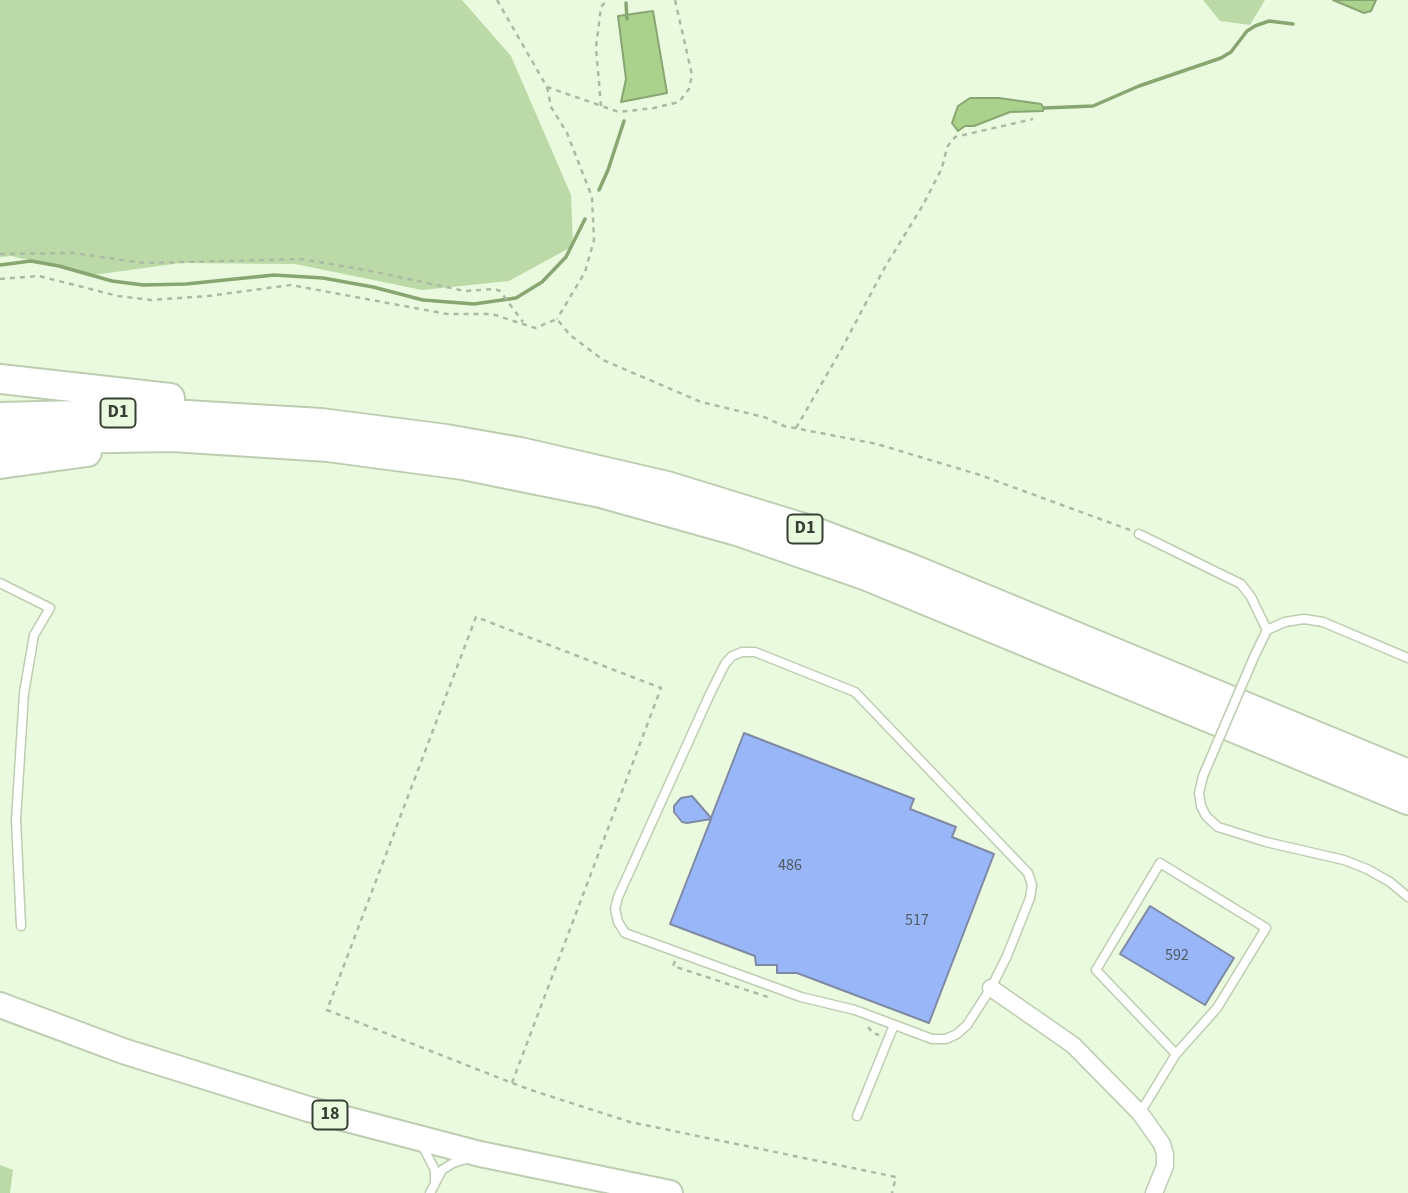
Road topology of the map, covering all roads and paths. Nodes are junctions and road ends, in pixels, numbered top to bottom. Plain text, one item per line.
1 (497, 0) edge
2 (607, 0) edge
3 (675, 0) edge
4 (547, 87) junction
5 (601, 107) junction
6 (1033, 119) dead end
7 (0, 254) edge
8 (0, 279) edge
9 (557, 319) junction
10 (523, 323) junction
11 (0, 379) edge
12 (236, 416) junction
13 (796, 428) junction
14 (3, 434) edge
15 (172, 437) junction
16 (0, 464) edge
17 (1139, 534) joint
18 (0, 583) edge
19 (1267, 630) junction
20 (1408, 658) edge
21 (1404, 786) edge
22 (1408, 897) edge
23 (21, 926) dead end
24 (991, 988) junction
25 (0, 1005) edge
26 (894, 1025) junction
27 (1176, 1054) junction
28 (512, 1083) junction
29 (1140, 1113) junction
30 (857, 1116) dead end
31 (419, 1139) junction
32 (480, 1154) junction
33 (435, 1181) junction
34 (429, 1193) edge
35 (670, 1193) edge
36 (892, 1193) edge
37 (1154, 1193) edge

1 - 4 path
2 - 5 path
3 - 5 path
4 - 5 path
4 - 9 path
6 - 13 path
7 - 10 path
8 - 10 path
9 - 10 path
9 - 13 path
11 - 12 highway
12 - 14 highway, D1
12 - 21 highway, D1
13 - 17 path
14 - 15 highway, D1
15 - 16 highway
15 - 21 highway, D1
17 - 19 lane
18 - 23 lane
19 - 20 lane
19 - 22 lane, bridge
24 - 26 lane
24 - 26 lane
24 - 29 street
25 - 31 main road, 18
26 - 30 lane
27 - 27 lane
27 - 29 lane
28 - 28 path
28 - 36 path
29 - 37 street
31 - 32 main road, 18
31 - 33 lane
32 - 33 lane
32 - 35 main road, 18
33 - 34 lane

